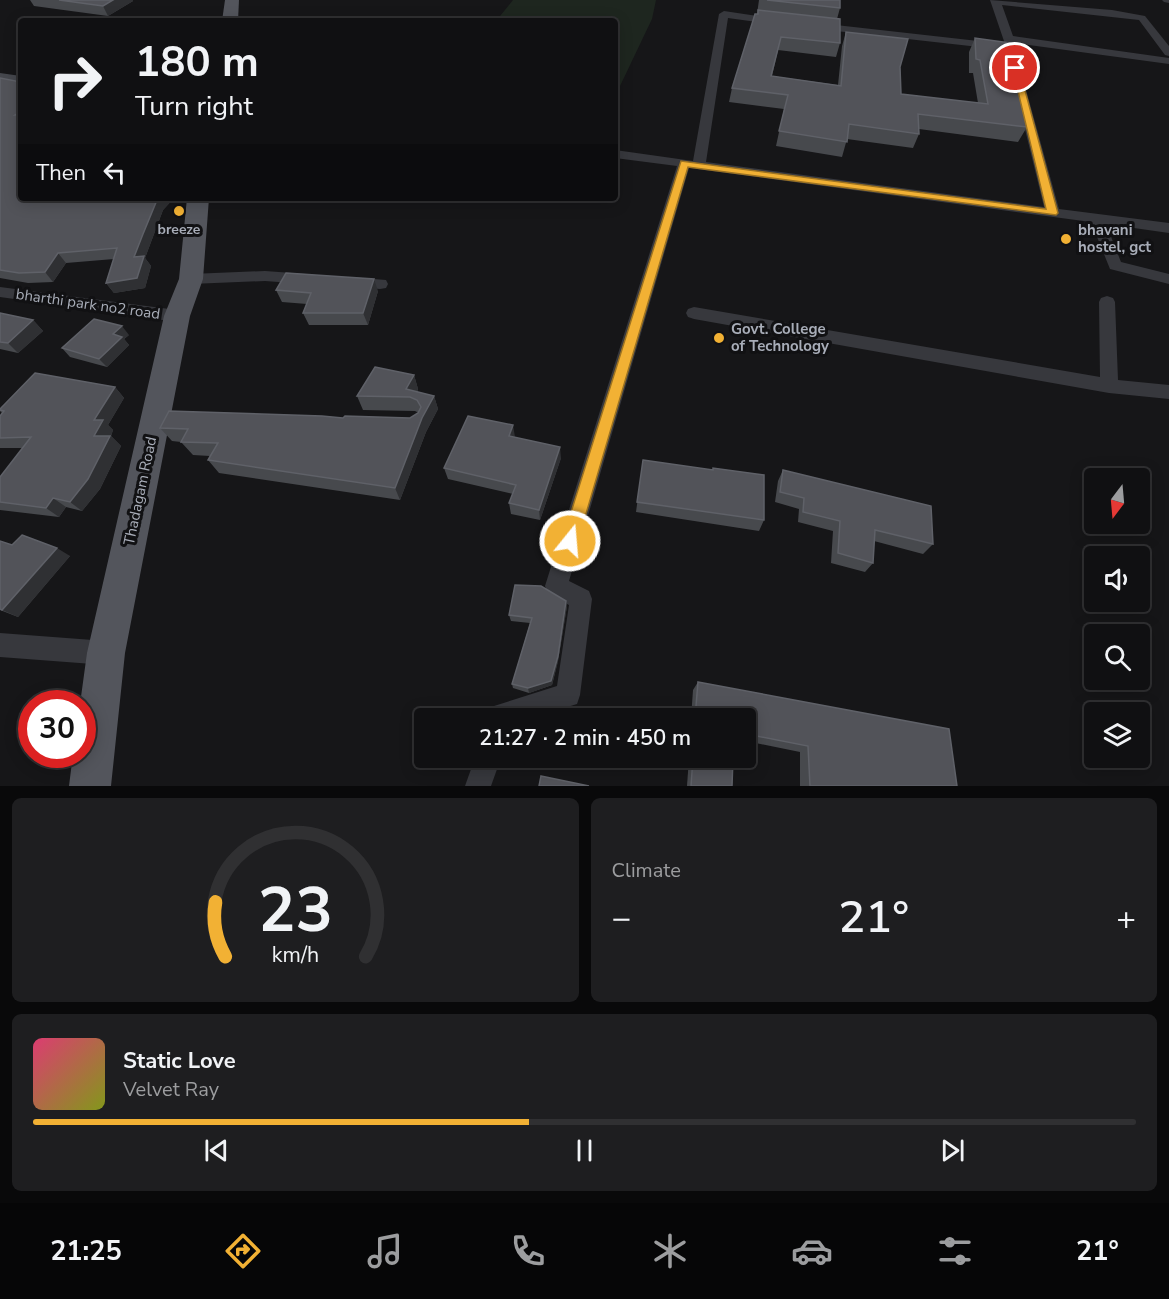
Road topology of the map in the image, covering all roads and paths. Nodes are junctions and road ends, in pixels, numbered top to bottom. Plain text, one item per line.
1 (220, 0) edge
2 (232, 0) edge
3 (727, 0) edge
4 (996, 1) edge
5 (724, 14) junction
6 (218, 18) edge
7 (230, 18) edge
8 (786, 23) edge
9 (809, 25) edge
10 (1011, 44) junction
11 (1169, 53) edge
12 (1169, 61) edge
13 (0, 78) edge
14 (18, 81) edge
15 (618, 154) edge
16 (692, 164) junction
17 (198, 201) edge
18 (1053, 213) junction
19 (1097, 219) junction
20 (1169, 228) edge
21 (191, 279) junction
22 (1169, 279) edge
23 (380, 284) dead end
24 (0, 292) edge
25 (1107, 302) dead end
26 (694, 313) dead end
27 (177, 316) junction
28 (1109, 386) junction
29 (1169, 392) edge
30 (0, 645) edge
31 (106, 652) junction
32 (526, 708) edge
33 (484, 768) edge
34 (90, 786) edge
35 (478, 786) edge

1 - 6 main road
2 - 7 main road
3 - 5 street
4 - 10 street
4 - 11 street
5 - 8 street
5 - 16 street
9 - 10 street
10 - 12 street
10 - 18 street
13 - 14 main road
15 - 16 street
16 - 18 street
16 - 32 street
17 - 21 main road, Thadagam Road
18 - 19 street
19 - 20 street
19 - 22 street
21 - 23 street
21 - 27 main road, Thadagam Road
24 - 27 street, bharthi park no2 road
25 - 28 street
26 - 28 street
27 - 31 main road, Thadagam Road
28 - 29 street
30 - 31 street
31 - 34 main road, Thadagam Road
33 - 35 street

